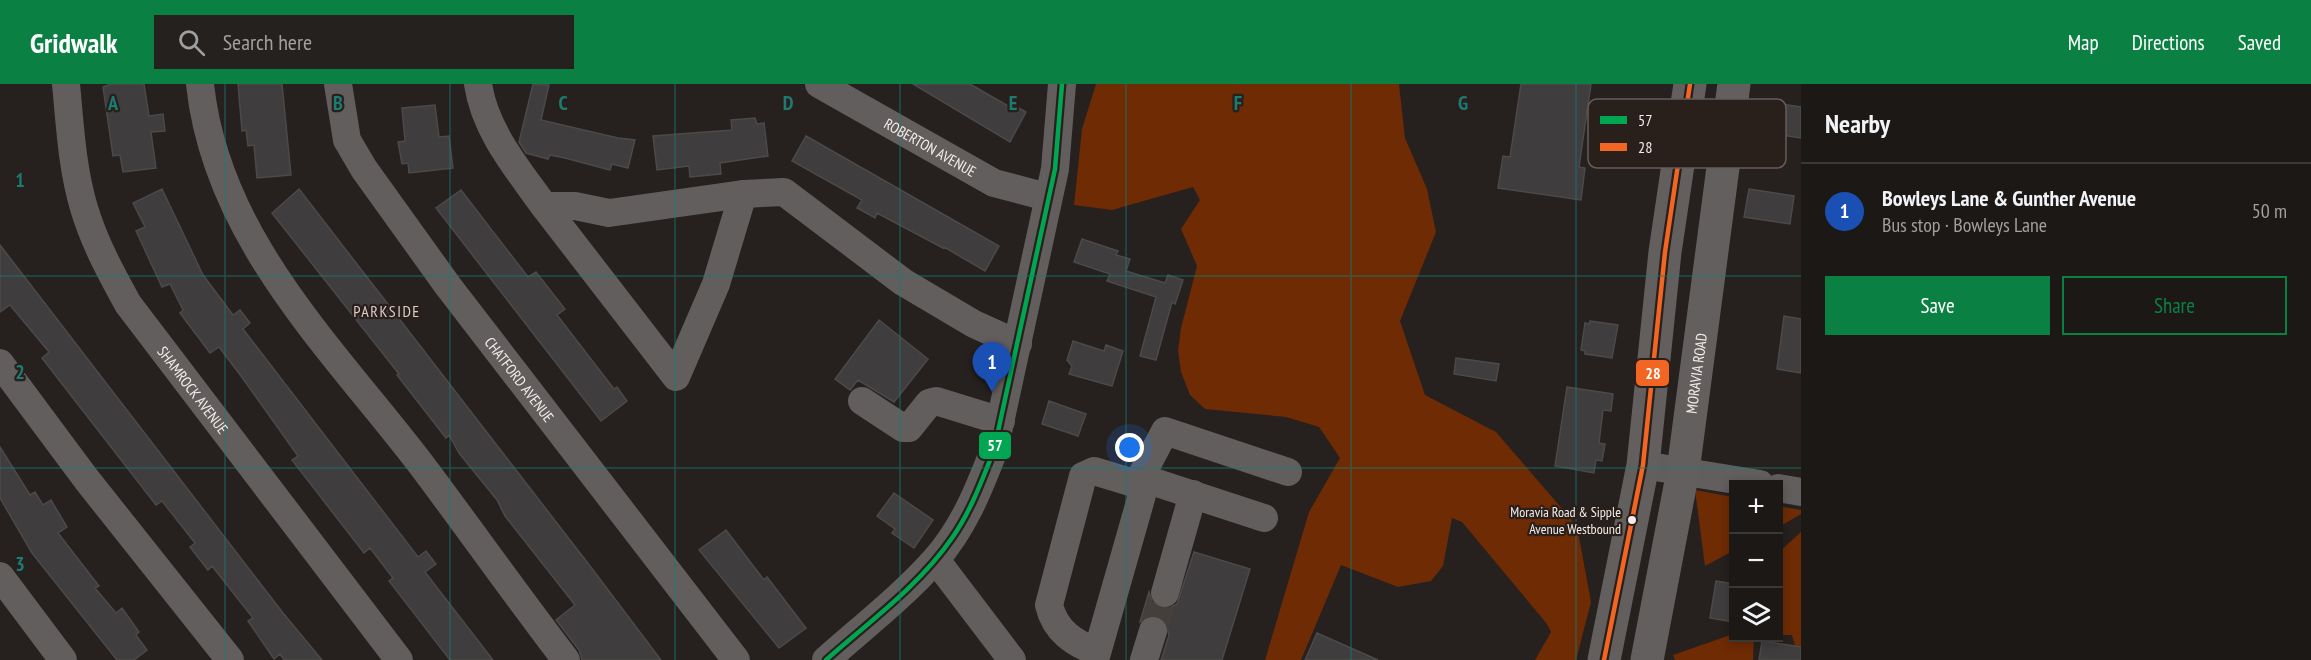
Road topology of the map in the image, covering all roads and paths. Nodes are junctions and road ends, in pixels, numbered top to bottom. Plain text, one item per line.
1 (66, 84) edge
2 (201, 84) edge
3 (338, 84) edge
4 (478, 84) edge
5 (819, 84) edge
6 (1062, 84) edge
7 (1690, 84) edge
8 (1734, 84) edge
9 (1688, 99) edge
10 (1732, 99) edge
11 (1678, 168) edge
12 (1723, 168) edge
13 (743, 194) junction
14 (1047, 197) junction
15 (544, 206) junction
16 (1018, 344) junction
17 (0, 363) edge
18 (862, 401) dead end
19 (1000, 421) junction
20 (1643, 465) junction
21 (1288, 471) dead end
22 (1683, 471) junction
23 (1736, 480) edge
24 (1139, 481) junction
25 (1783, 489) edge
26 (1801, 492) edge
27 (1192, 494) junction
28 (1264, 518) dead end
29 (936, 560) junction
30 (0, 576) edge
31 (1165, 593) tunnel mouth
32 (1153, 632) tunnel mouth
33 (1096, 656) edge
34 (63, 660) edge
35 (230, 660) edge
36 (399, 660) edge
37 (566, 660) edge
38 (736, 660) edge
39 (826, 660) edge
40 (1012, 660) edge
41 (1144, 660) edge
42 (1604, 660) edge
43 (1647, 660) edge

1 - 36 street, SHAMROCK AVENUE
2 - 37 street
3 - 38 street, CHATFORD AVENUE
4 - 15 street
5 - 14 street, ROBERTON AVENUE
6 - 14 street
7 - 9 main road
8 - 10 main road, MORAVIA ROAD
11 - 20 main road
12 - 22 main road, MORAVIA ROAD
13 - 15 street
13 - 15 street
13 - 16 street
14 - 16 street
16 - 19 street
17 - 35 street
18 - 19 street
19 - 29 street
20 - 22 street
20 - 42 main road
21 - 24 street
22 - 23 street
22 - 43 main road, MORAVIA ROAD
24 - 27 street
24 - 33 street
24 - 33 street
25 - 26 street
27 - 28 street
27 - 31 street
29 - 39 street
29 - 40 street
30 - 34 street
32 - 41 street

